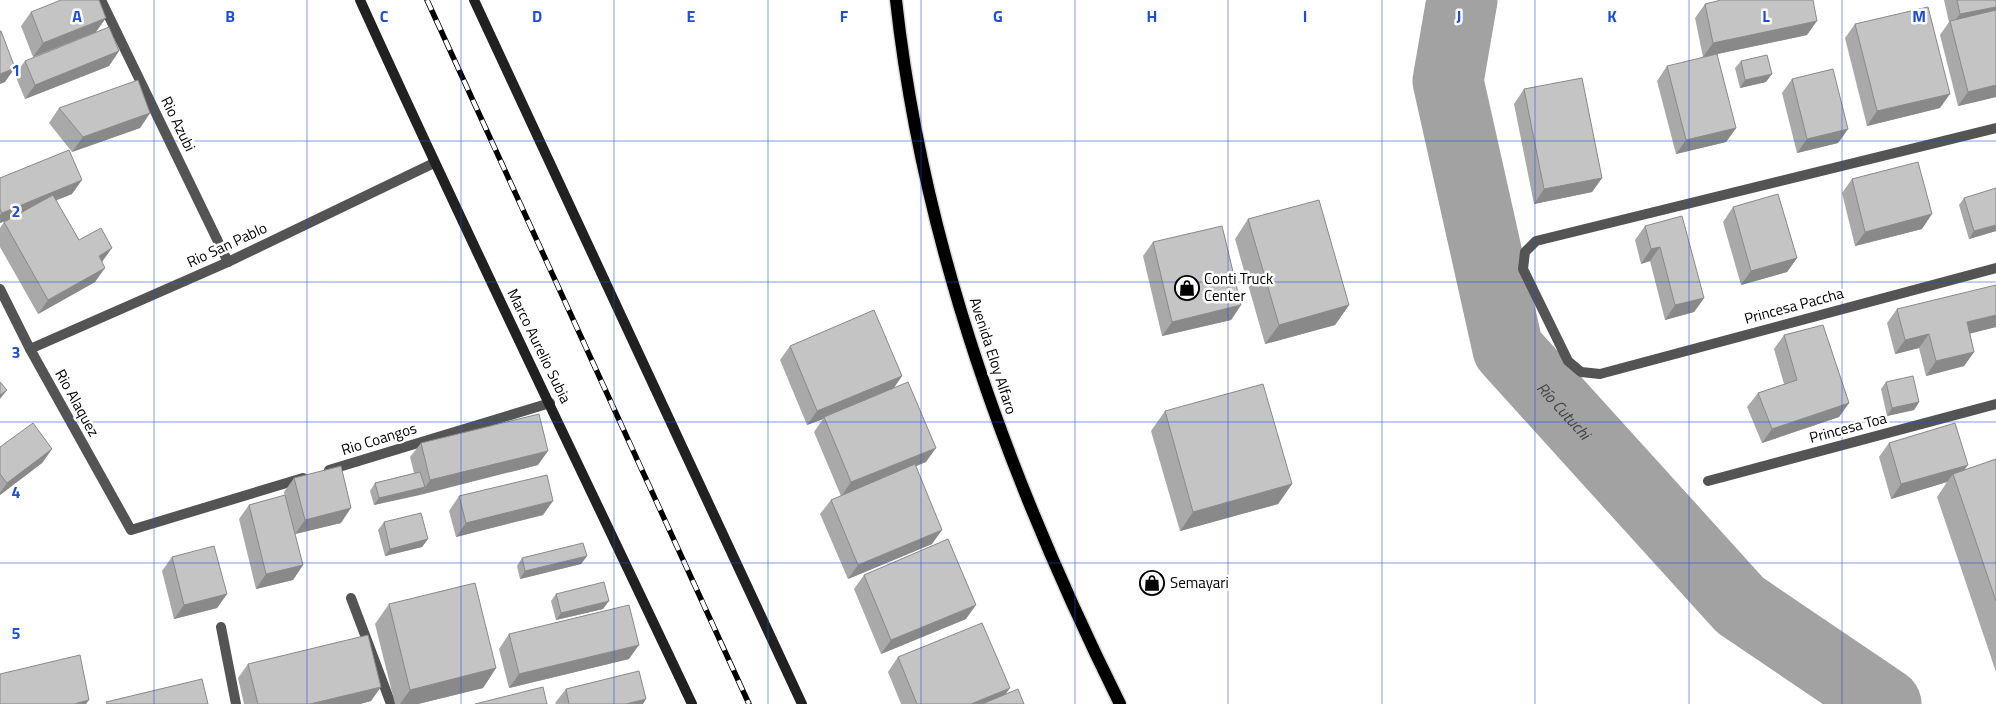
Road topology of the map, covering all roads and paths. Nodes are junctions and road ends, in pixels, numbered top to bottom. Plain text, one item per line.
1 (101, 0) edge
2 (360, 0) edge
3 (474, 0) edge
4 (896, 0) edge
5 (1996, 128) edge
6 (434, 163) junction
7 (228, 262) junction
8 (1996, 268) edge
9 (0, 289) edge
10 (30, 348) junction
11 (550, 403) junction
12 (1996, 404) edge
13 (1708, 481) dead end
14 (131, 530) joint
15 (350, 598) dead end
16 (221, 628) dead end
17 (236, 704) edge
18 (391, 704) edge
19 (692, 704) edge
20 (802, 704) edge
21 (1120, 704) edge

1 - 7 street, Rio Azubi
2 - 6 main road, Marco Aurelio Subia
3 - 20 main road
4 - 21 main road, Avenida Eloy Alfaro
5 - 8 street, Princesa Paccha
6 - 7 street, Rio San Pablo
6 - 11 main road, Marco Aurelio Subia
7 - 10 street, Rio San Pablo
9 - 10 street, Rio Alaquez
10 - 14 street, Rio Alaquez
11 - 14 street, Rio Coangos
11 - 19 main road, Marco Aurelio Subia
12 - 13 street, Princesa Toa
15 - 18 street
16 - 17 street

